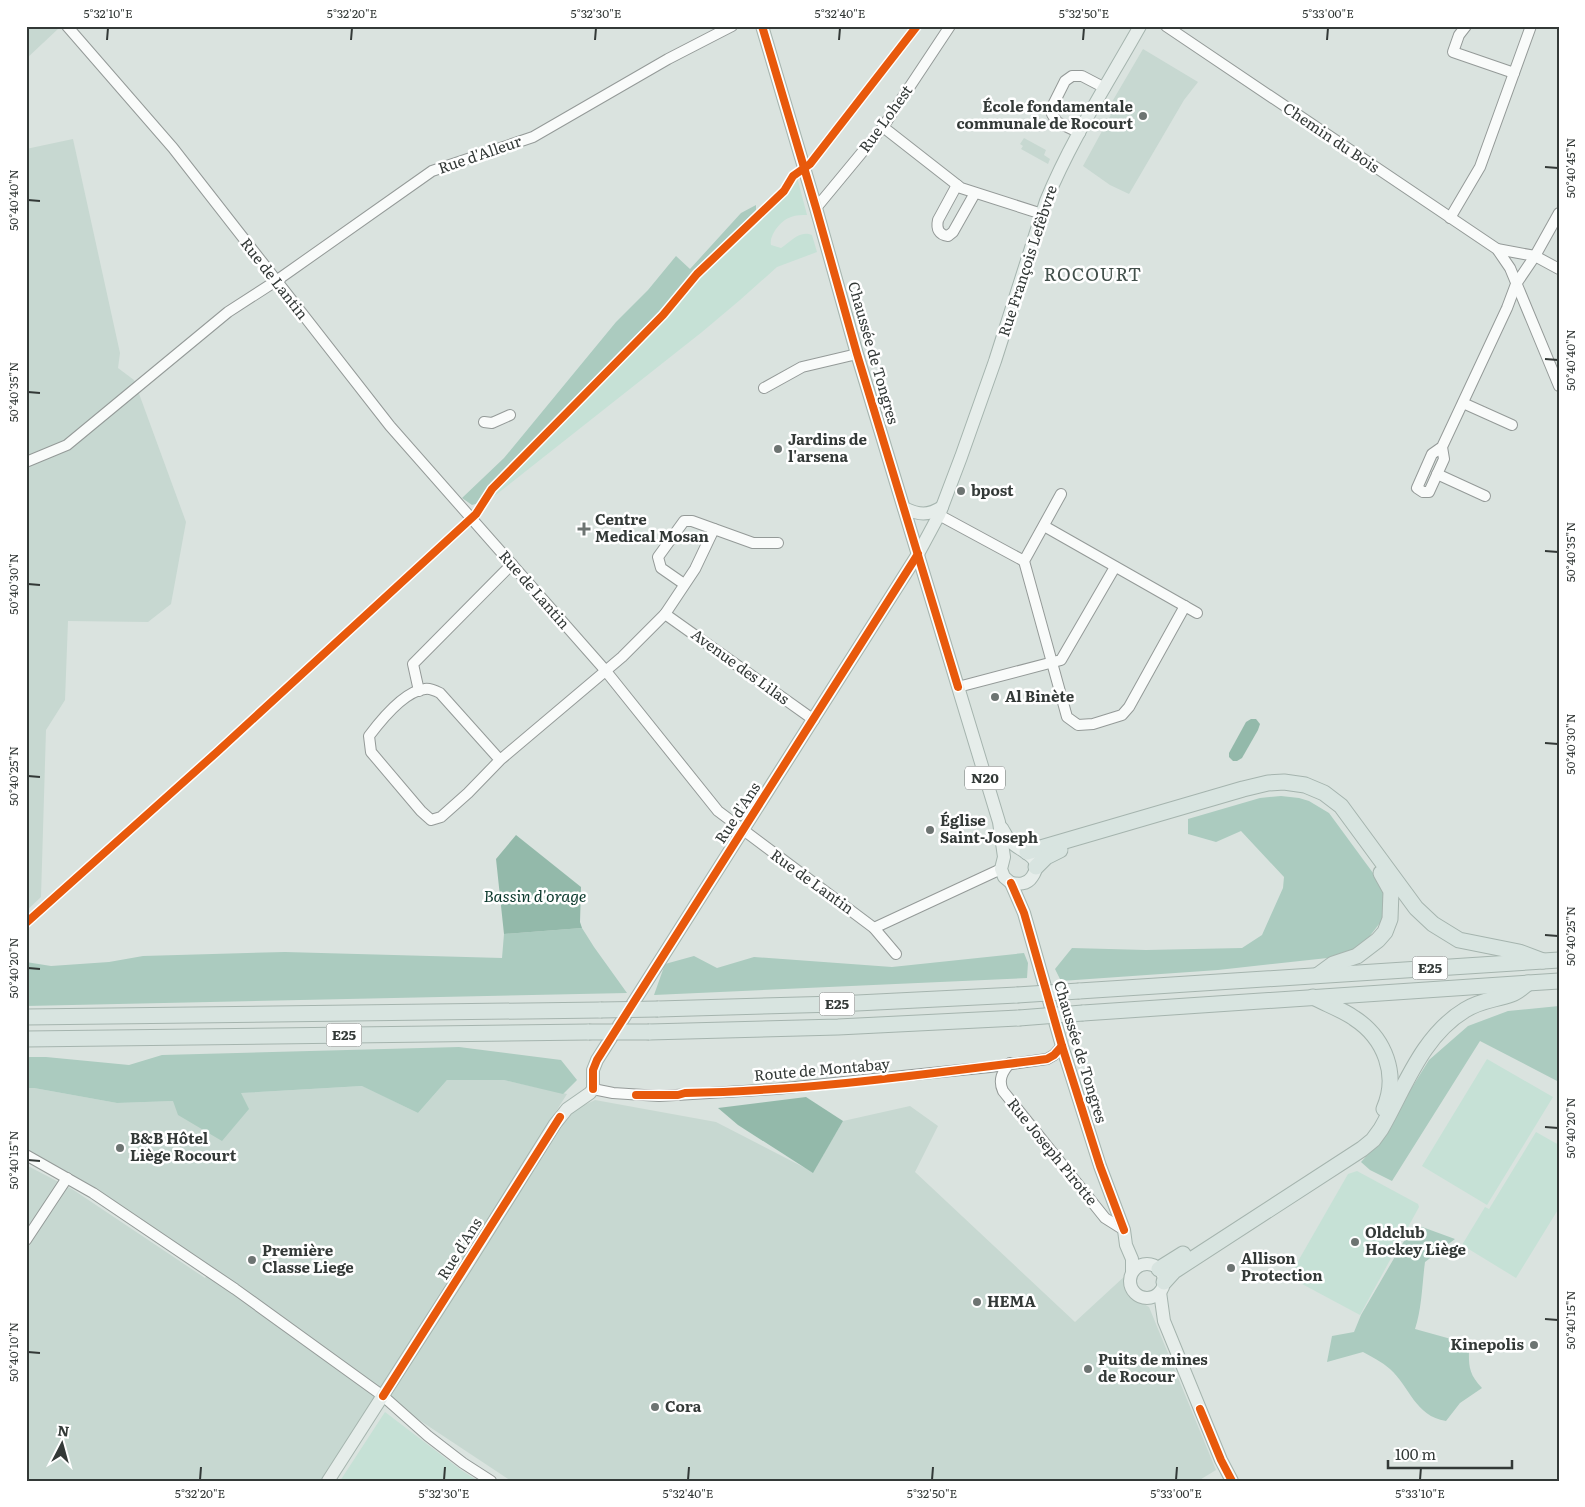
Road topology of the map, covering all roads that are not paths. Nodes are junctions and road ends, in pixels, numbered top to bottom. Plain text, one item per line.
1 (67, 26) edge
2 (732, 26) edge
3 (762, 26) edge
4 (950, 26) edge
5 (1140, 26) edge
6 (1166, 26) edge
7 (1466, 26) edge
8 (1531, 26) edge
9 (1514, 73) junction
10 (1105, 88) junction
11 (883, 127) junction
12 (1080, 133) junction
13 (957, 185) junction
14 (975, 193) junction
15 (816, 208) junction
16 (1559, 213) edge
17 (1042, 214) junction
18 (1450, 218) junction
19 (1498, 250) junction
20 (1535, 256) junction
21 (1559, 269) edge
22 (276, 281) junction
23 (1516, 284) junction
24 (857, 354) junction
25 (1559, 386) edge
26 (764, 388) dead end
27 (1463, 403) junction
28 (510, 415) dead end
29 (484, 422) dead end
30 (1512, 425) dead end
31 (1442, 447) junction
32 (26, 462) edge
33 (1437, 474) junction
34 (1061, 494) dead end
35 (1485, 496) dead end
36 (904, 508) junction
37 (940, 511) junction
38 (1044, 526) junction
39 (714, 529) junction
40 (778, 543) dead end
41 (918, 554) junction
42 (1024, 561) junction
43 (512, 564) junction
44 (1115, 566) junction
45 (905, 576) junction
46 (926, 583) junction
47 (684, 584) junction
48 (1185, 606) junction
49 (1197, 613) dead end
50 (665, 614) junction
51 (1052, 663) junction
52 (604, 670) junction
53 (958, 687) junction
54 (419, 690) junction
55 (814, 720) junction
56 (500, 760) junction
57 (999, 822) junction
58 (743, 831) junction
59 (1026, 851) junction
60 (1002, 863) junction
61 (1036, 867) junction
62 (1010, 882) junction
63 (1025, 883) junction
64 (1024, 913) junction
65 (874, 928) junction
66 (896, 954) dead end
67 (1559, 960) edge
68 (1543, 961) junction
69 (1318, 976) junction
70 (1559, 981) edge
71 (1528, 983) junction
72 (1313, 997) junction
73 (26, 1017) edge
74 (26, 1040) edge
75 (1062, 1046) junction
76 (1010, 1064) junction
77 (593, 1089) junction
78 (26, 1155) edge
79 (67, 1178) junction
80 (1124, 1230) junction
81 (26, 1240) edge
82 (1132, 1272) junction
83 (1158, 1277) junction
84 (1146, 1298) junction
85 (1164, 1321) junction
86 (382, 1396) junction
87 (328, 1481) edge
88 (491, 1481) edge
89 (1232, 1481) edge

1 - 22 street, Rue de Lantin
2 - 22 street, Rue d'Alleur
3 - 15 main road, Chaussée de Tongres / N20
4 - 11 street, Rue Lohest
5 - 10 main road, Rue François Lefèbvre
6 - 18 street, Chemin du Bois
7 - 9 street
8 - 9 street
9 - 18 street
10 - 12 main road, Rue François Lefèbvre
10 - 12 street
11 - 13 street
11 - 15 street, Rue Lohest
12 - 17 main road, Rue François Lefèbvre
13 - 14 street
13 - 14 street
14 - 17 street
15 - 24 main road, Chaussée de Tongres / N20
16 - 20 street
17 - 37 main road, Rue François Lefèbvre
18 - 19 street, Chemin du Bois
19 - 20 street, Chemin du Bois
19 - 23 street, Chemin du Bois
20 - 21 street, Chemin du Bois
20 - 23 street
22 - 32 street, Rue d'Alleur
22 - 43 street, Rue de Lantin
23 - 25 street, Chemin du Bois
23 - 27 street
24 - 26 street
24 - 36 main road, Chaussée de Tongres / N20
27 - 30 street
27 - 31 street
28 - 29 street
31 - 33 street
31 - 33 street
33 - 35 street
34 - 38 street
36 - 37 main road
36 - 41 main road, Chaussée de Tongres / N20
37 - 41 main road, Rue François Lefèbvre
37 - 42 street
38 - 42 street
38 - 44 street
39 - 40 street
39 - 47 street
39 - 47 street
41 - 45 main road, Rue d'Ans
41 - 46 main road, Chaussée de Tongres / N20
42 - 51 street
43 - 52 street, Rue de Lantin
43 - 54 street
44 - 48 street
44 - 51 street
45 - 46 main road
45 - 55 main road, Rue d'Ans
46 - 53 main road, Chaussée de Tongres / N20
47 - 50 street
48 - 49 street
48 - 51 street
50 - 52 street
50 - 55 street, Avenue des Lilas
51 - 53 street
52 - 56 street
52 - 58 street, Rue de Lantin
53 - 57 main road, Chaussée de Tongres / N20
54 - 56 street
54 - 56 street
55 - 58 main road, Rue d'Ans
57 - 59 main road, Chaussée de Tongres / N20
57 - 60 main road, Chaussée de Tongres / N20
58 - 65 street, Rue de Lantin
58 - 77 main road, Rue d'Ans
59 - 60 main road
59 - 61 main road, Chaussée de Tongres / N20
59 - 68 highway
60 - 62 main road, Chaussée de Tongres / N20
60 - 65 street
61 - 63 main road
61 - 69 highway
62 - 63 main road
62 - 64 main road, Chaussée de Tongres / N20
63 - 64 main road, Chaussée de Tongres / N20
64 - 75 main road, Chaussée de Tongres / N20
65 - 66 street, Rue de Lantin
67 - 68 highway, E25
68 - 69 highway, E25
69 - 73 highway, E25, bridge
70 - 71 highway, E25
71 - 72 highway, E25
71 - 83 highway
72 - 74 highway, E25, bridge
72 - 83 highway
75 - 76 street
75 - 80 main road, Chaussée de Tongres / N20
76 - 77 street, Route de Montabay
76 - 80 street, Rue Joseph Pirotte
77 - 86 main road, Rue d'Ans
78 - 79 street
79 - 81 street
79 - 86 street
80 - 82 main road, Chaussée de Tongres / N20
80 - 83 main road, Chaussée de Tongres / N20
82 - 83 main road
82 - 84 main road, N20
83 - 84 main road
83 - 85 main road
84 - 85 main road
85 - 89 main road
86 - 87 main road, Rue d'Ans
86 - 88 street

